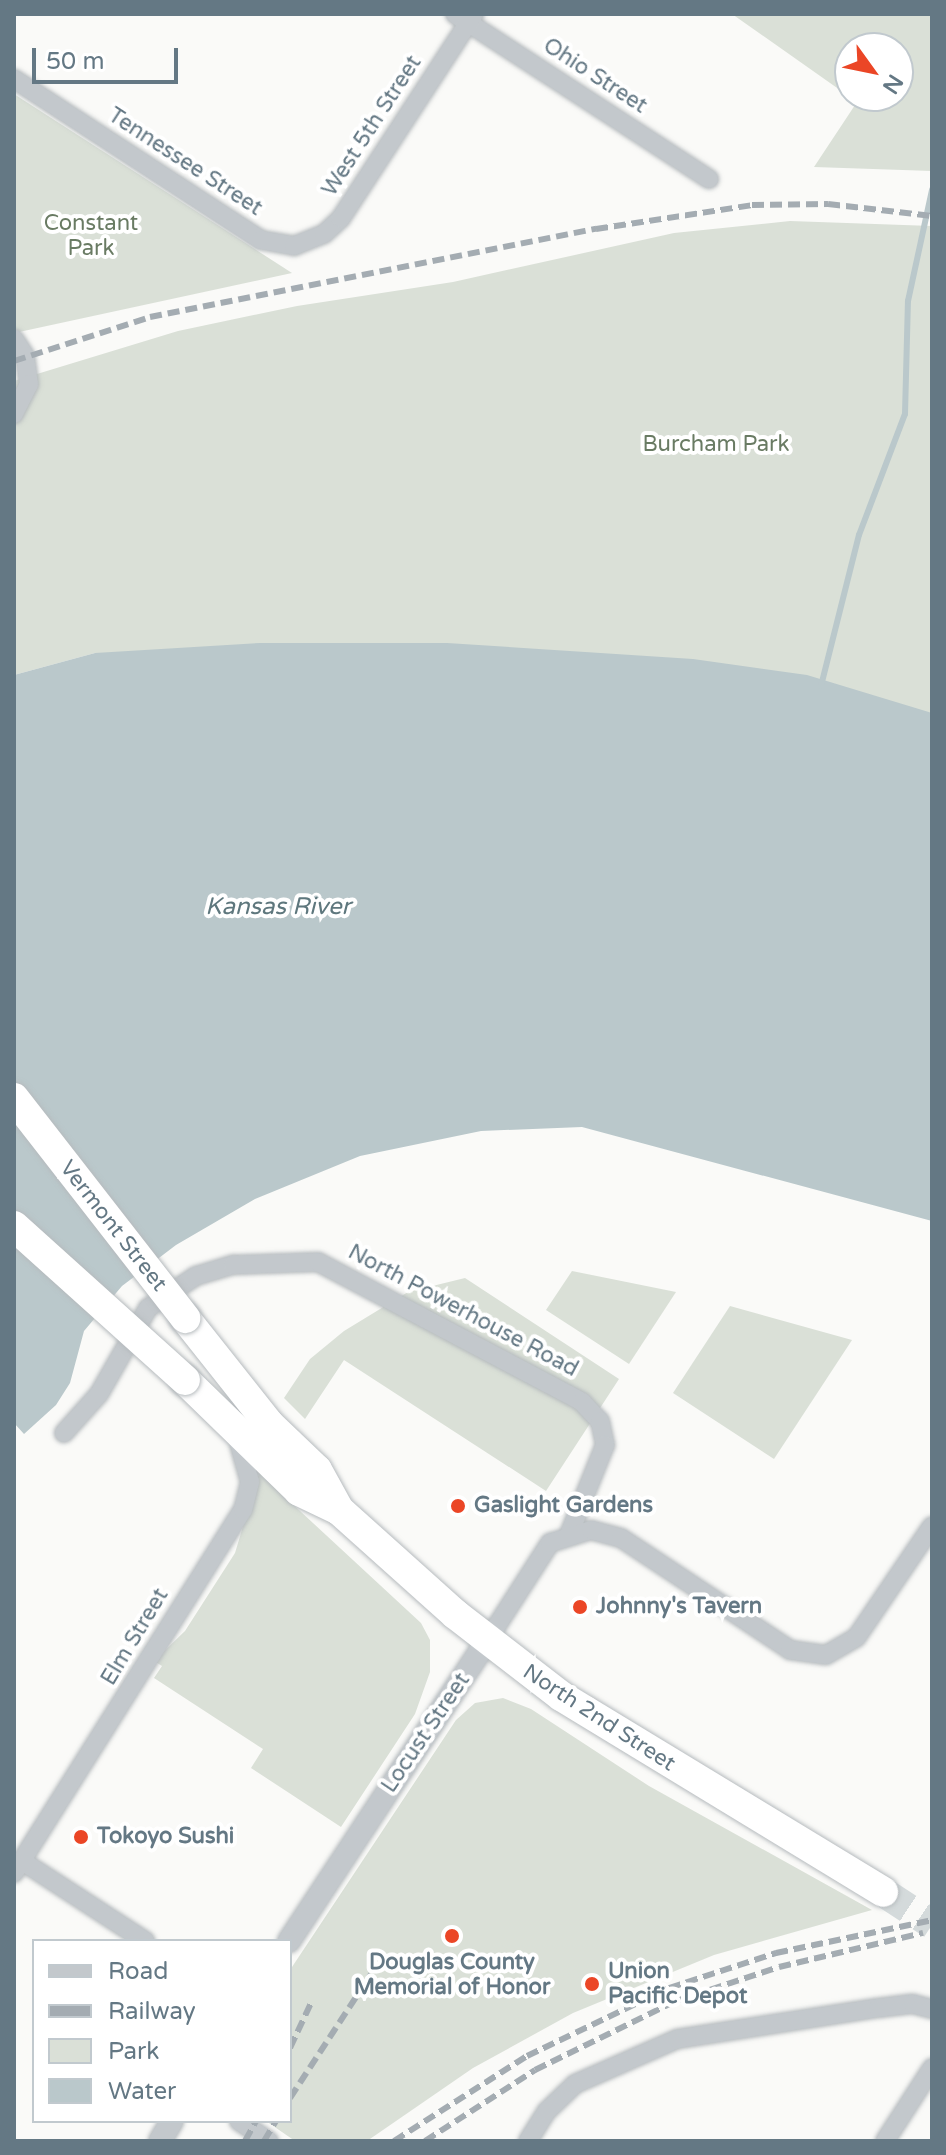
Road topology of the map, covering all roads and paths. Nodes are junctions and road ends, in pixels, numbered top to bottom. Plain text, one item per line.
1 (466, 17) edge
2 (14, 79) edge
3 (709, 179) dead end
4 (294, 246) joint
5 (14, 339) edge
6 (14, 414) edge
7 (14, 1098) edge
8 (14, 1226) edge
9 (212, 1353) joint
10 (223, 1417) junction
11 (64, 1433) dead end
12 (339, 1510) junction
13 (932, 1526) edge
14 (570, 1532) junction
15 (487, 1641) junction
16 (18, 1867) edge
17 (883, 1892) tunnel mouth
18 (142, 1939) edge
19 (290, 1939) edge
20 (932, 2009) edge
21 (932, 2068) edge
22 (171, 2123) edge
23 (242, 2123) edge
24 (160, 2141) edge
25 (269, 2141) edge
26 (528, 2141) edge
27 (885, 2141) edge

1 - 3 street, Ohio Street
1 - 4 street, West 5th Street
2 - 4 street, Tennessee Street
5 - 6 street
7 - 9 highway, Vermont Street, bridge
8 - 10 highway, North 2nd Street, bridge
9 - 12 highway, North 2nd Street
10 - 12 highway, North 2nd Street
10 - 16 street, Elm Street
11 - 14 street, North Powerhouse Road
12 - 15 highway, North 2nd Street
13 - 14 street
14 - 15 street, Locust Street
15 - 17 highway, North 2nd Street
15 - 19 street, Locust Street
16 - 18 street
20 - 26 street
21 - 27 street
22 - 24 street
23 - 25 street

